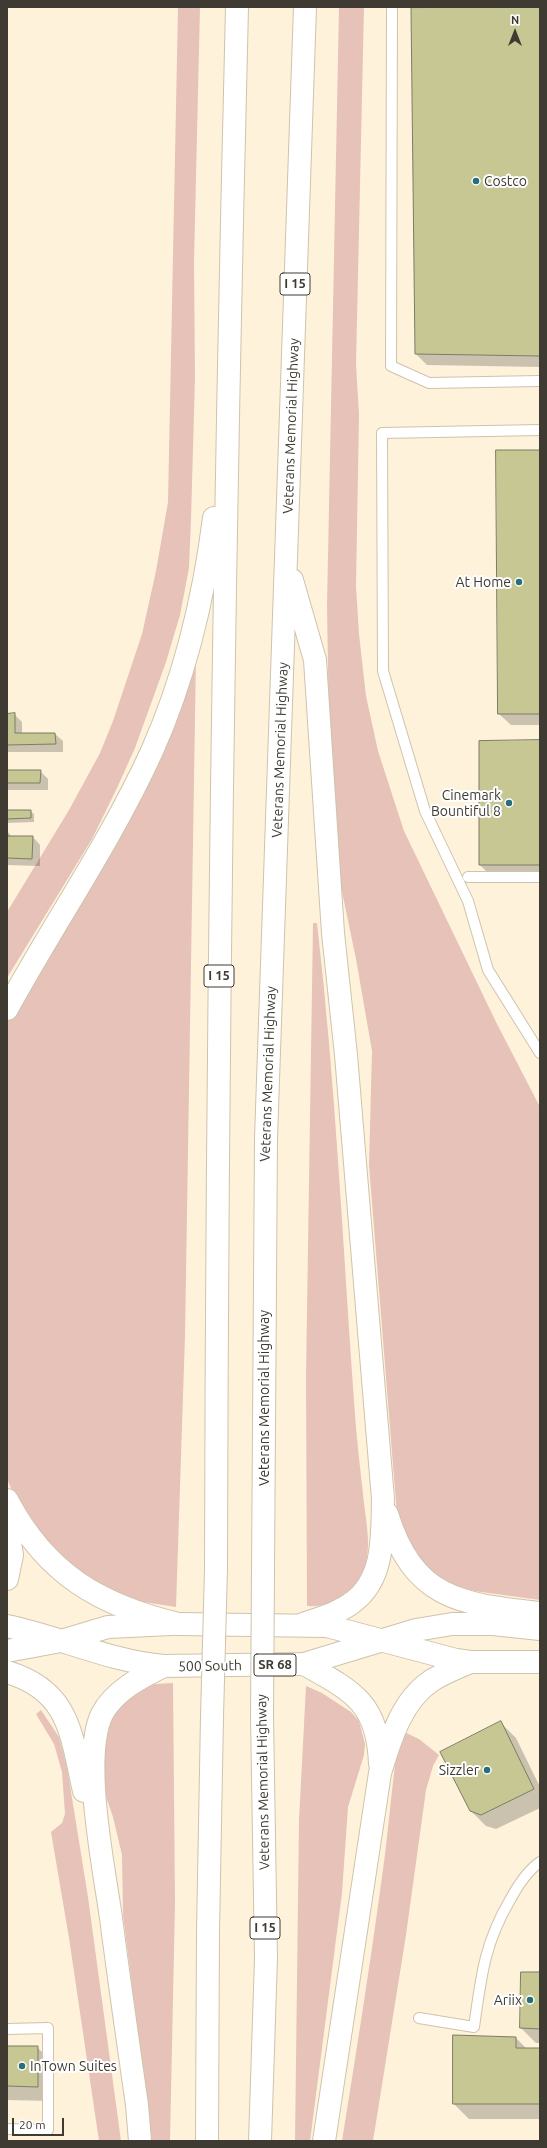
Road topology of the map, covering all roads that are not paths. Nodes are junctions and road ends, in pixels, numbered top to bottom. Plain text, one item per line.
1 (237, 7) edge
2 (305, 7) edge
3 (392, 7) edge
4 (540, 381) edge
5 (227, 383) junction
6 (540, 430) edge
7 (286, 562) junction
8 (468, 877) dead end
9 (540, 877) edge
10 (7, 1009) edge
11 (535, 1036) edge
12 (540, 1053) edge
13 (383, 1499) junction
14 (7, 1500) edge
15 (7, 1525) edge
16 (7, 1579) edge
17 (540, 1613) edge
18 (178, 1624) junction
19 (303, 1624) junction
20 (7, 1626) edge
21 (540, 1629) edge
22 (61, 1641) junction
23 (384, 1641) junction
24 (7, 1651) edge
25 (470, 1662) junction
26 (540, 1662) edge
27 (304, 1664) junction
28 (164, 1666) junction
29 (7, 1672) edge
30 (380, 1773) junction
31 (540, 1862) edge
32 (104, 1872) junction
33 (420, 2018) dead end
34 (7, 2028) edge
35 (7, 2129) edge
36 (140, 2141) edge
37 (207, 2141) edge
38 (260, 2141) edge
39 (324, 2141) edge

1 - 5 main road, I 15
2 - 7 main road, Veterans Memorial Highway / I 15
3 - 4 lane
5 - 10 main road
5 - 37 main road, I 15, bridge
6 - 11 lane
7 - 13 main road
7 - 38 main road, Veterans Memorial Highway / I 15, bridge
8 - 9 lane
11 - 12 lane
13 - 17 main road
13 - 19 main road
14 - 18 main road
15 - 16 main road
18 - 19 main road, 500 South / SR 68
18 - 22 main road, 500 South / SR 68
19 - 23 main road, 500 South / SR 68
20 - 22 main road, 500 South / SR 68
21 - 23 main road, 500 South / SR 68
22 - 24 main road, 500 South / SR 68
22 - 28 main road, 500 South / SR 68
23 - 25 main road, 500 South / SR 68
23 - 27 main road, 500 South / SR 68
25 - 26 main road, 500 South / SR 68
25 - 30 main road
27 - 28 main road, 500 South / SR 68
27 - 30 main road
28 - 32 main road
29 - 32 main road
30 - 39 main road
31 - 33 lane
32 - 36 main road
34 - 35 lane

